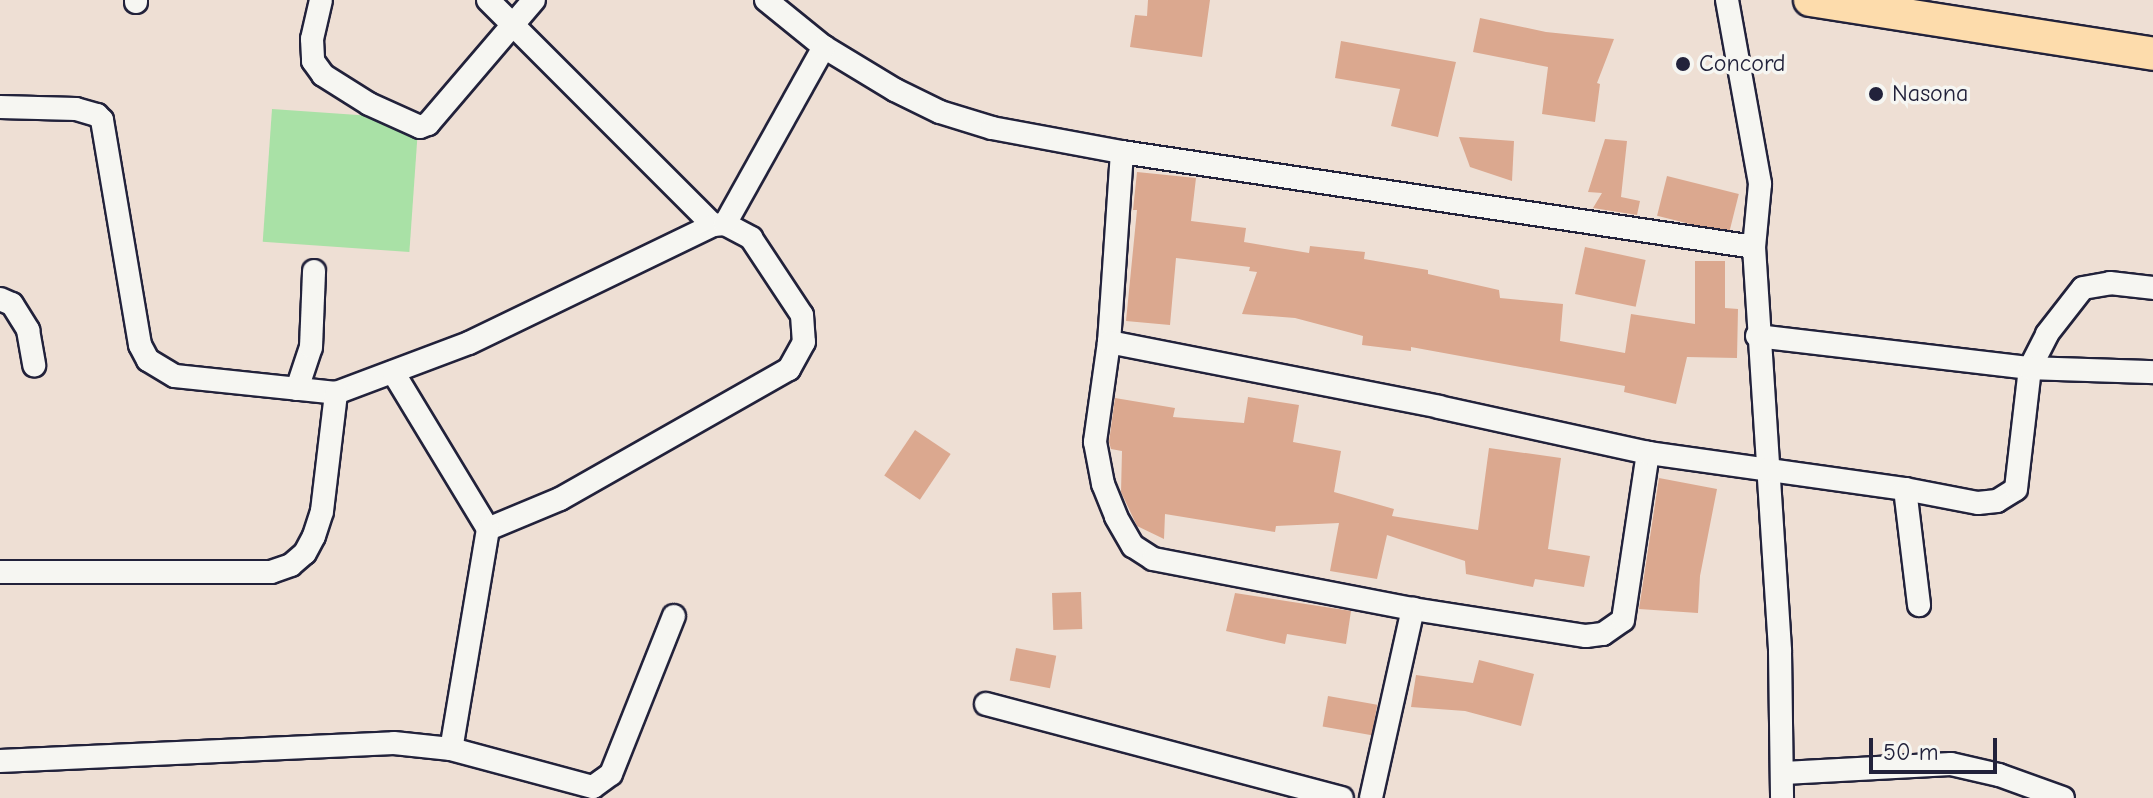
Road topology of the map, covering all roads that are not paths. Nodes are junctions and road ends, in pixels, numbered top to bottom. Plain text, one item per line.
1 (321, 0) edge
2 (488, 0) edge
3 (534, 0) edge
4 (766, 0) edge
5 (1727, 0) edge
6 (1810, 0) edge
7 (513, 23) junction
8 (824, 47) junction
9 (2153, 54) edge
10 (0, 107) edge
11 (1122, 152) junction
12 (719, 225) junction
13 (1754, 247) junction
14 (314, 271) dead end
15 (2153, 288) edge
16 (0, 299) edge
17 (1757, 336) junction
18 (1109, 342) junction
19 (34, 365) dead end
20 (2030, 368) junction
21 (393, 372) junction
22 (2153, 372) edge
23 (297, 389) junction
24 (336, 393) junction
25 (1648, 453) junction
26 (1770, 469) junction
27 (1905, 489) junction
28 (488, 529) junction
29 (0, 572) edge
30 (1919, 605) dead end
31 (1413, 609) junction
32 (674, 616) dead end
33 (986, 704) dead end
34 (451, 749) junction
35 (0, 761) edge
36 (1784, 773) junction
37 (1999, 775) junction
38 (1342, 798) edge
39 (1371, 798) edge
40 (1782, 798) edge
41 (1999, 798) edge
42 (2063, 798) edge

1 - 7 street
2 - 7 street
3 - 7 street
4 - 8 street
5 - 13 street
6 - 9 highway
7 - 12 street
8 - 11 street
8 - 12 street
10 - 23 street
11 - 13 street
11 - 18 street
12 - 21 street
12 - 28 street
13 - 17 street
14 - 23 street
15 - 20 street
16 - 19 street
17 - 20 street
17 - 26 street
18 - 25 street
18 - 31 street
20 - 22 street
20 - 27 street
21 - 24 street
21 - 28 street
23 - 24 street
24 - 29 street
25 - 26 street
25 - 31 street
26 - 27 street
26 - 36 street
27 - 30 street
28 - 34 street
31 - 39 street
32 - 34 street
33 - 38 street
34 - 35 street
36 - 37 street
36 - 40 street
37 - 41 street
37 - 42 street

